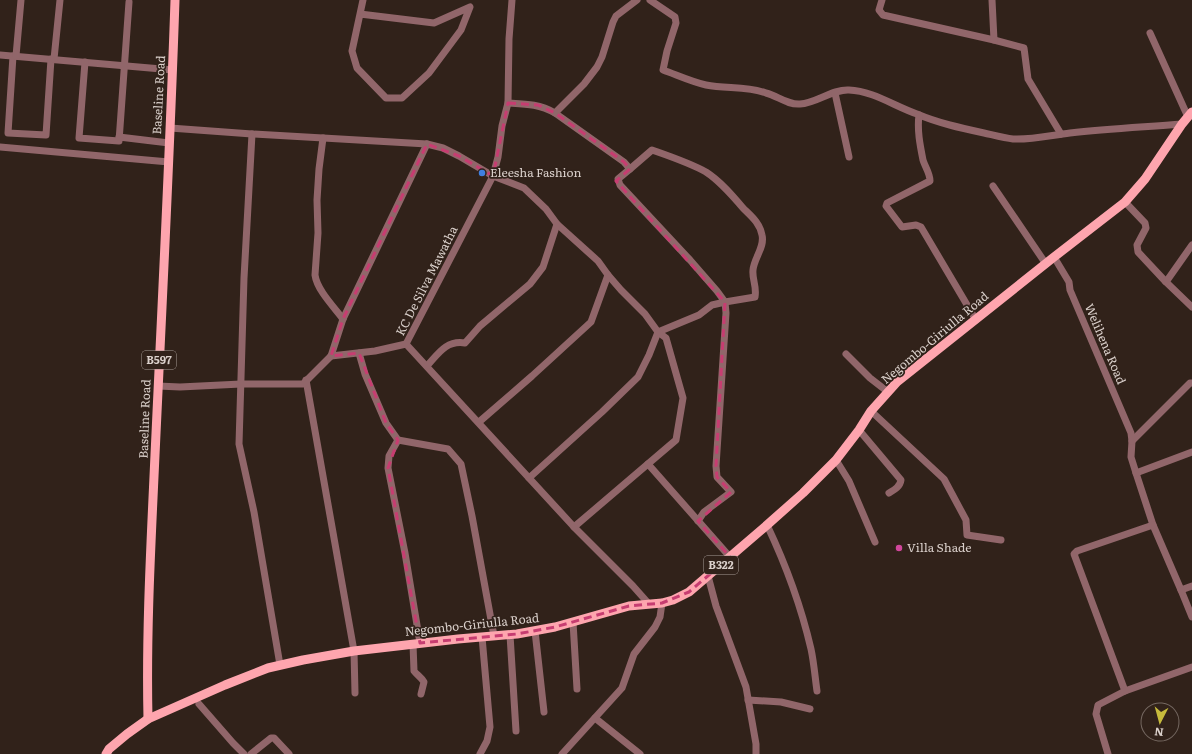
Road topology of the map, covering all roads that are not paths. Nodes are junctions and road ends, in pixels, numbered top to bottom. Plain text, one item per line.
1 (21, 0) edge
2 (60, 0) edge
3 (175, 0) edge
4 (363, 0) edge
5 (512, 0) edge
6 (637, 0) edge
7 (650, 0) edge
8 (882, 0) edge
9 (992, 0) edge
10 (129, 2) dead end
11 (360, 14) junction
12 (1150, 33) dead end
13 (994, 40) junction
14 (0, 55) edge
15 (14, 56) junction
16 (53, 59) junction
17 (85, 62) junction
18 (124, 66) junction
19 (173, 70) junction
20 (835, 93) junction
21 (508, 103) junction
22 (555, 113) junction
23 (919, 115) junction
24 (1190, 115) edge
25 (1182, 124) junction
26 (170, 128) junction
27 (252, 134) junction
28 (1060, 134) junction
29 (119, 137) junction
30 (323, 138) junction
31 (169, 143) junction
32 (427, 144) junction
33 (0, 146) edge
34 (849, 157) dead end
35 (169, 162) junction
36 (630, 169) junction
37 (493, 176) junction
38 (993, 186) dead end
39 (1125, 202) junction
40 (557, 224) junction
41 (1192, 245) edge
42 (1054, 257) junction
43 (1046, 264) junction
44 (608, 274) junction
45 (1166, 282) junction
46 (725, 302) junction
47 (1192, 306) edge
48 (343, 319) junction
49 (976, 320) junction
50 (658, 332) junction
51 (406, 344) junction
52 (359, 353) junction
53 (846, 354) dead end
54 (331, 356) junction
55 (427, 366) junction
56 (306, 380) junction
57 (1192, 383) edge
58 (241, 384) junction
59 (158, 386) junction
60 (888, 392) junction
61 (871, 411) junction
62 (478, 422) junction
63 (859, 430) junction
64 (398, 440) junction
65 (1132, 441) junction
66 (1192, 452) edge
67 (836, 460) junction
68 (648, 464) junction
69 (1136, 473) junction
70 (529, 478) junction
71 (889, 493) dead end
72 (698, 521) junction
73 (767, 525) junction
74 (1153, 525) junction
75 (574, 527) junction
76 (1001, 540) dead end
77 (875, 542) dead end
78 (730, 557) junction
79 (708, 576) junction
80 (1192, 586) edge
81 (1181, 590) junction
82 (662, 603) junction
83 (649, 604) junction
84 (1192, 618) edge
85 (572, 622) junction
86 (535, 631) junction
87 (510, 635) junction
88 (494, 636) junction
89 (482, 637) junction
90 (416, 643) junction
91 (354, 651) junction
92 (280, 665) junction
93 (1192, 667) edge
94 (577, 689) dead end
95 (817, 691) dead end
96 (1125, 691) junction
97 (355, 693) dead end
98 (421, 694) dead end
99 (748, 700) junction
100 (198, 704) dead end
101 (810, 709) dead end
102 (544, 712) dead end
103 (595, 718) junction
104 (148, 719) junction
105 (516, 731) dead end
106 (106, 754) edge
107 (244, 754) edge
108 (251, 754) edge
109 (289, 754) edge
110 (480, 754) edge
111 (562, 754) edge
112 (640, 754) edge
113 (756, 754) edge
114 (1108, 754) edge

1 - 15 street
2 - 16 street
3 - 19 main road, Baseline Road / B597
4 - 11 street
5 - 21 street, KC De Silva Mawatha
6 - 22 street
7 - 20 street
8 - 13 street
9 - 13 street
10 - 18 street
11 - 11 street
12 - 24 street
13 - 28 street
14 - 15 street
15 - 16 street
15 - 16 street
16 - 17 street
17 - 18 street
17 - 29 street
18 - 19 street
18 - 29 street
19 - 26 main road, Baseline Road / B597
20 - 23 street
20 - 34 street
21 - 22 street
21 - 37 street, KC De Silva Mawatha
22 - 36 street
23 - 28 street
23 - 49 street
24 - 25 main road, Negombo-Giriulla Road / B322
25 - 28 street
25 - 39 main road, Negombo-Giriulla Road / B322
26 - 27 street
26 - 31 main road, Baseline Road / B597
27 - 30 street
27 - 58 street
29 - 31 street
30 - 32 street
30 - 48 street
31 - 35 main road, Baseline Road / B597
32 - 37 street
32 - 48 street
33 - 35 street
35 - 59 main road, Baseline Road / B597
36 - 46 street
36 - 46 street
37 - 40 street
37 - 51 street, KC De Silva Mawatha
38 - 43 street
39 - 42 main road, Negombo-Giriulla Road / B322
39 - 45 street
40 - 44 street
40 - 55 street
41 - 45 street
42 - 43 main road, Negombo-Giriulla Road / B322
42 - 65 street, Welihena Road
43 - 49 main road, Negombo-Giriulla Road / B322
44 - 50 street
44 - 62 street
45 - 47 street
46 - 50 street
46 - 72 street
48 - 54 street
49 - 60 main road, Negombo-Giriulla Road / B322
50 - 68 street
50 - 70 street
51 - 52 street
51 - 55 street, KC De Silva Mawatha
52 - 54 street
52 - 64 street
53 - 60 street
54 - 56 street
55 - 62 street, KC De Silva Mawatha
56 - 58 street
56 - 91 street
57 - 65 street
58 - 59 street
58 - 92 street
59 - 104 main road, Baseline Road / B597
60 - 61 main road, Negombo-Giriulla Road / B322
61 - 63 main road, Negombo-Giriulla Road / B322
61 - 76 street
62 - 70 street, KC De Silva Mawatha
63 - 67 main road, Negombo-Giriulla Road / B322
63 - 71 street
64 - 88 street
64 - 90 street
65 - 69 street, Welihena Road
66 - 69 street
67 - 73 main road, Negombo-Giriulla Road / B322
67 - 77 street
68 - 72 street
68 - 75 street
69 - 74 street, Welihena Road
70 - 75 street, KC De Silva Mawatha
72 - 78 street
73 - 78 main road, Negombo-Giriulla Road / B322
73 - 95 street
74 - 81 street, Welihena Road
74 - 96 street
75 - 83 street, KC De Silva Mawatha
78 - 79 main road, Negombo-Giriulla Road / B322
79 - 82 main road, Negombo-Giriulla Road / B322
79 - 99 street
80 - 81 street
81 - 84 street, Welihena Road
82 - 83 main road, Negombo-Giriulla Road / B322
82 - 103 street
83 - 85 main road, Negombo-Giriulla Road / B322
85 - 86 main road, Negombo-Giriulla Road / B322
85 - 94 street
86 - 87 main road, Negombo-Giriulla Road / B322
86 - 102 street
87 - 88 main road, Negombo-Giriulla Road / B322
87 - 105 street
88 - 89 main road, Negombo-Giriulla Road / B322
89 - 90 main road, Negombo-Giriulla Road / B322
89 - 110 street
90 - 91 main road, Negombo-Giriulla Road / B322
90 - 98 street
91 - 92 main road, Negombo-Giriulla Road / B322
91 - 97 street
92 - 104 main road, Negombo-Giriulla Road / B322
93 - 96 street
96 - 114 street
99 - 101 street
99 - 113 street
100 - 107 street
103 - 111 street
103 - 112 street
104 - 106 main road, Negombo-Giriulla Road / B322
108 - 109 street

